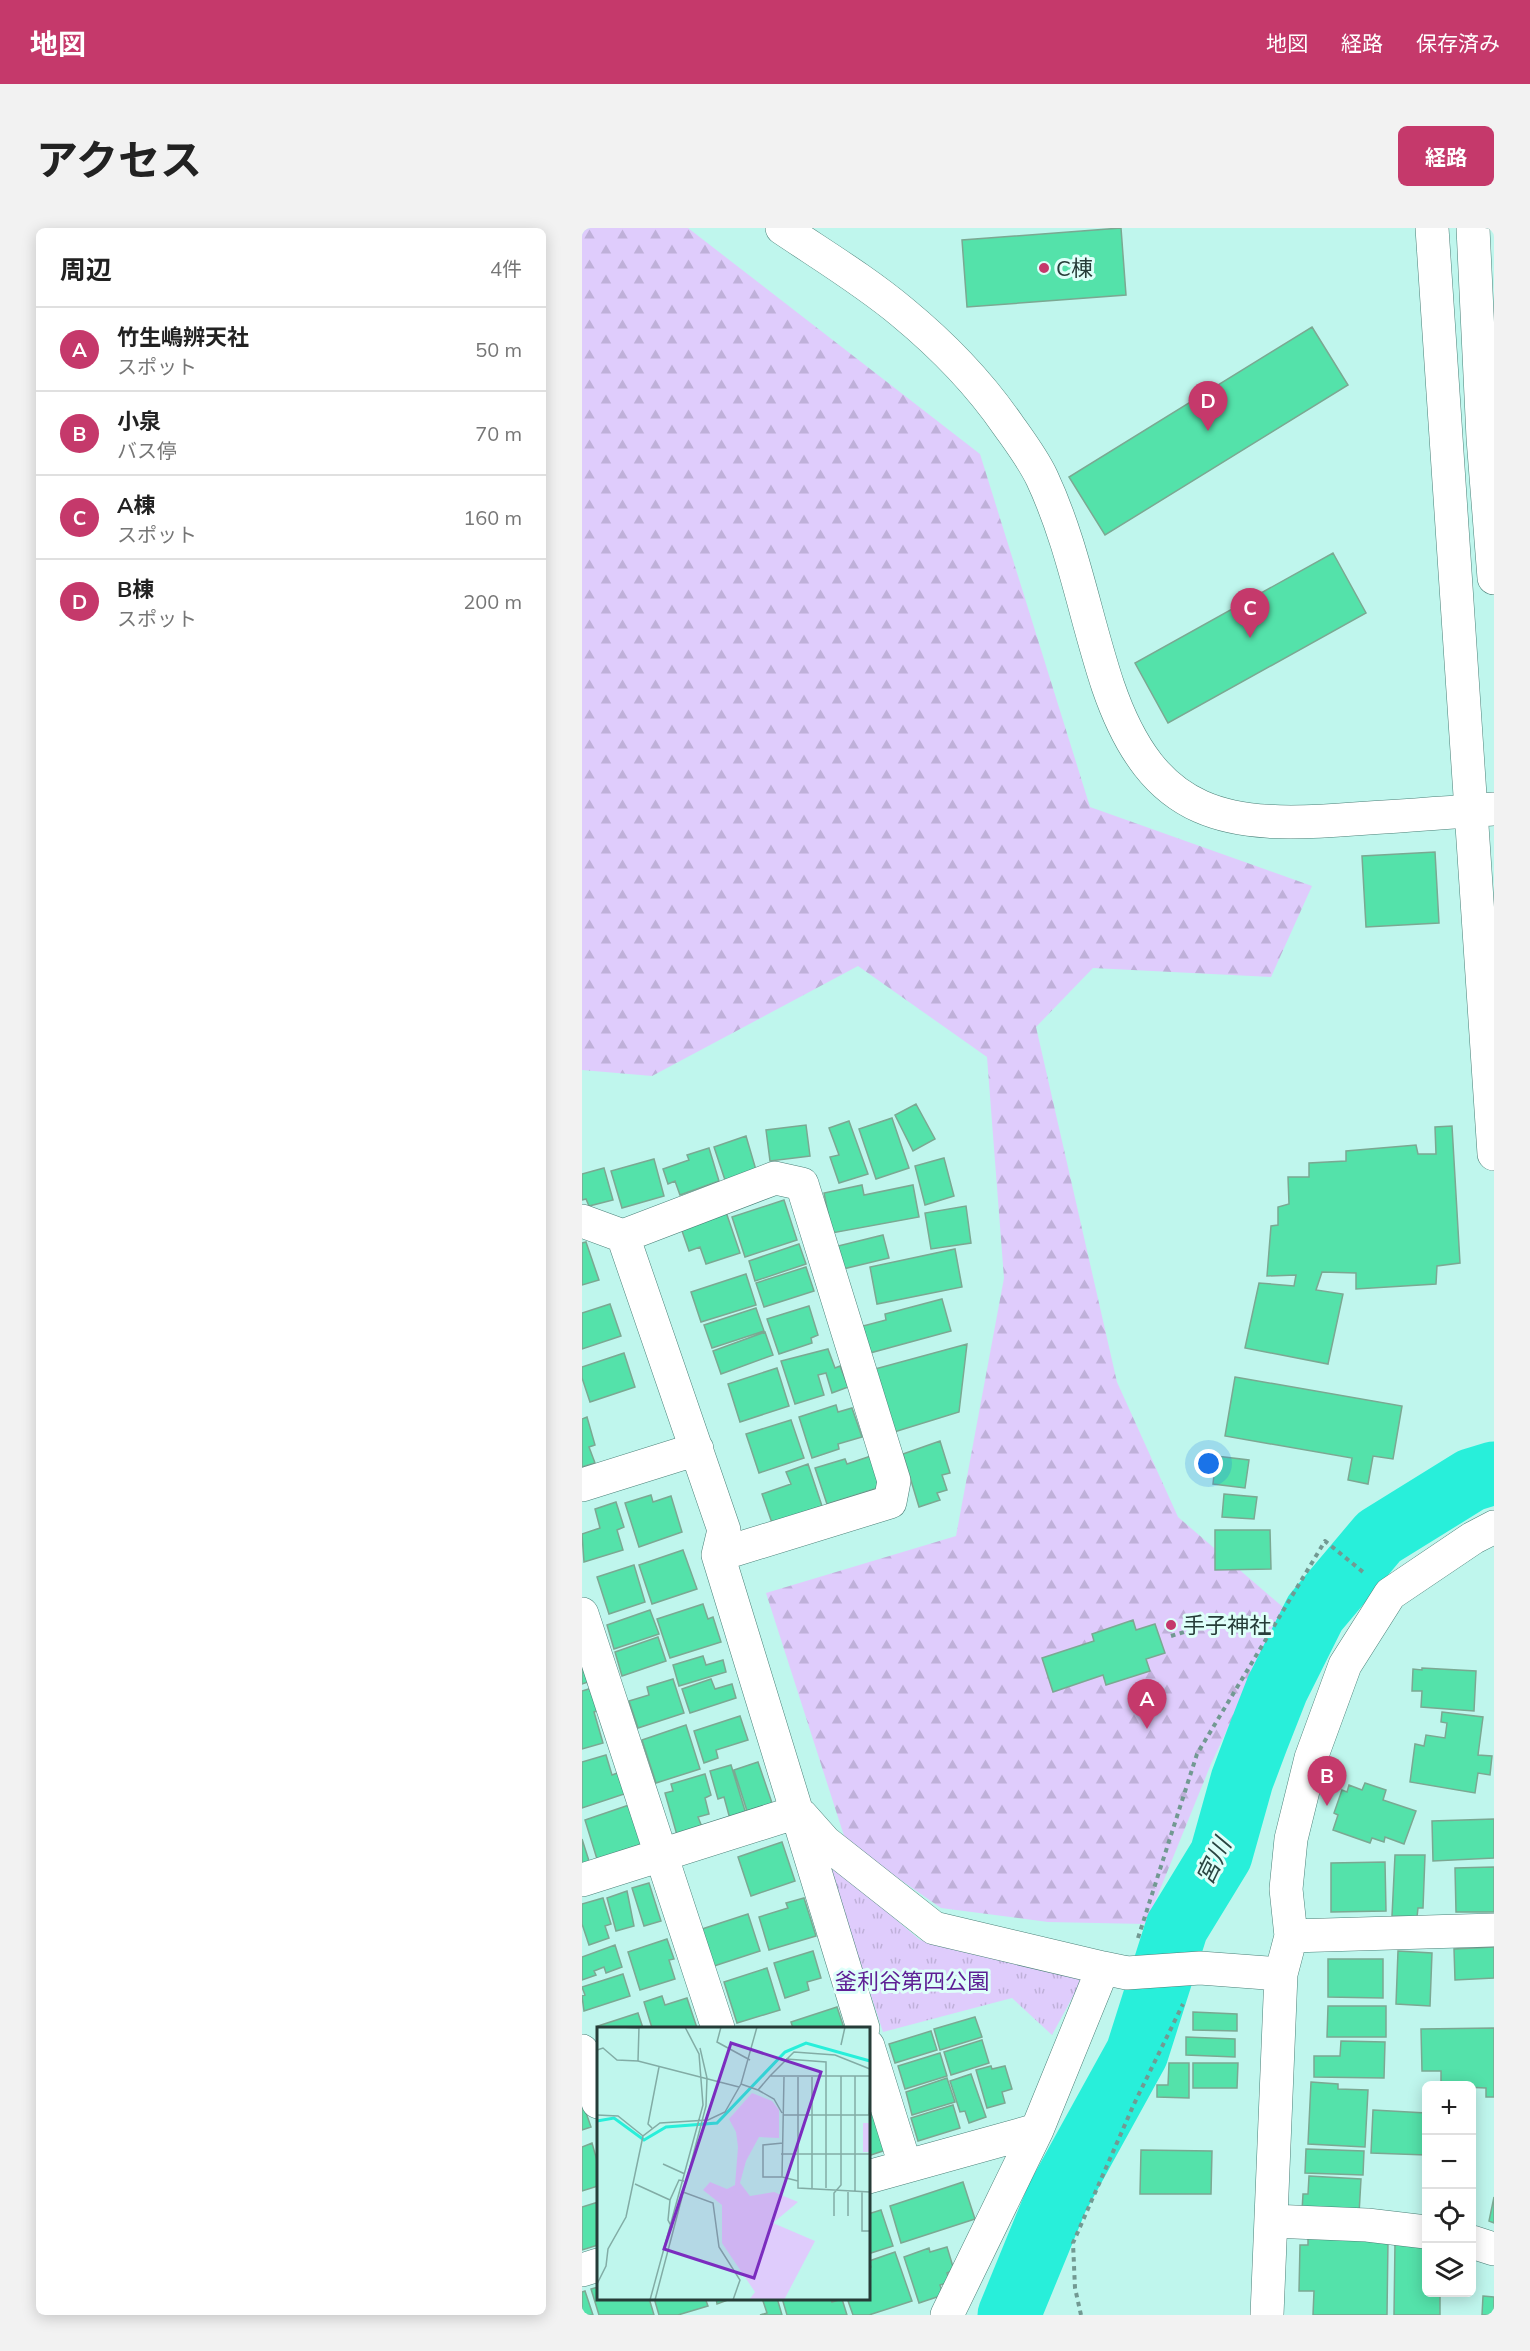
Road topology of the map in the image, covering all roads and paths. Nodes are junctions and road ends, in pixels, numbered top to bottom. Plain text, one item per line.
1 (782, 228) edge
2 (1432, 228) edge
3 (1473, 228) edge
4 (1489, 441) edge
5 (1494, 578) edge
6 (1482, 810) edge
7 (1494, 1154) edge
8 (582, 1221) edge
9 (623, 1236) junction
10 (697, 1449) junction
11 (582, 1485) edge
12 (1494, 1527) edge
13 (718, 1555) junction
14 (1370, 1578) dead end
15 (582, 1614) edge
16 (1271, 1631) junction
17 (1171, 1636) dead end
18 (797, 1812) junction
19 (660, 1855) junction
20 (582, 1880) edge
21 (1494, 1930) edge
22 (1291, 1936) junction
23 (1200, 1968) junction
24 (1115, 1970) junction
25 (1281, 1974) junction
26 (718, 2027) edge
27 (863, 2027) edge
28 (582, 2051) edge
29 (870, 2052) edge
30 (597, 2099) edge
31 (1037, 2130) junction
32 (905, 2165) junction
33 (870, 2176) edge
34 (1271, 2221) junction
35 (1422, 2232) edge
36 (1475, 2243) edge
37 (1494, 2249) edge
38 (597, 2265) edge
39 (582, 2270) edge
40 (947, 2315) edge
41 (1081, 2315) edge
42 (1267, 2315) edge

1 - 6 street
2 - 6 street
3 - 4 street
4 - 5 street
6 - 7 street
8 - 9 street
9 - 10 street
9 - 13 street
10 - 11 street
10 - 13 street
12 - 22 street
13 - 18 street
14 - 16 path
15 - 19 street
16 - 17 path
16 - 24 path
18 - 19 street
18 - 24 street
18 - 27 street
19 - 20 street
19 - 26 street
21 - 22 street
22 - 25 street
23 - 24 street
23 - 25 street
23 - 41 path
24 - 31 street
25 - 34 street
28 - 30 street
29 - 32 street
31 - 32 street
31 - 40 street
32 - 33 street
34 - 35 street
34 - 42 street
36 - 37 street
38 - 39 street

